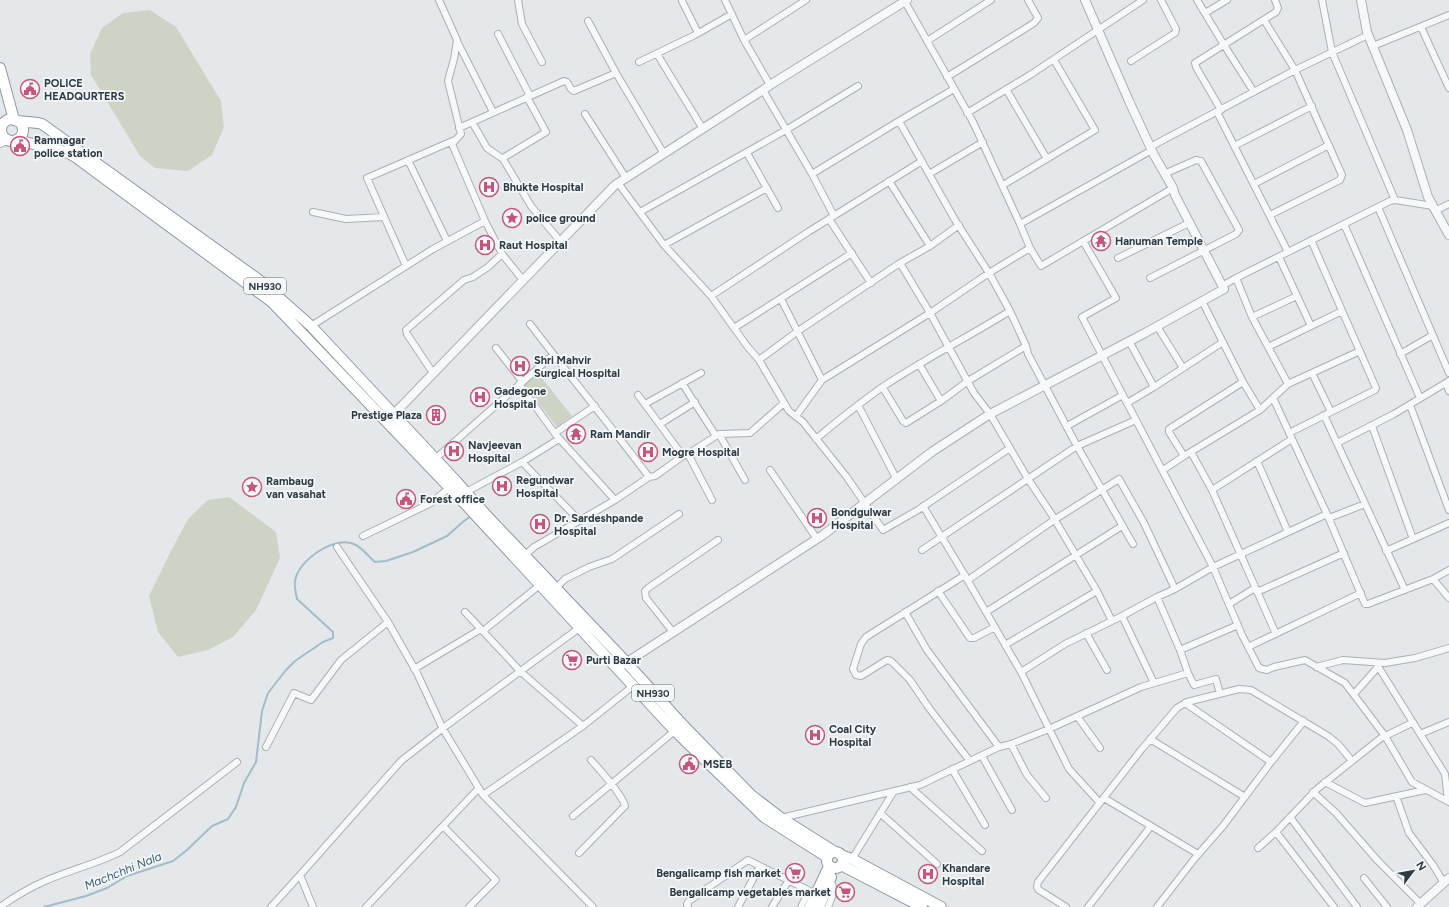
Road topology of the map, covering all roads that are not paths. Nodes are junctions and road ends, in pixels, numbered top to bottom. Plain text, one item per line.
1 (439, 0) edge
2 (518, 0) edge
3 (725, 0) edge
4 (806, 0) edge
5 (905, 0) edge
6 (991, 0) edge
7 (1028, 0) edge
8 (1085, 0) edge
9 (1143, 0) edge
10 (1161, 0) edge
11 (1198, 0) edge
12 (1227, 0) edge
13 (1275, 0) edge
14 (1322, 0) edge
15 (1360, 0) edge
16 (682, 1) dead end
17 (1205, 13) junction
18 (732, 14) junction
19 (1449, 15) edge
20 (1264, 20) junction
21 (588, 21) dead end
22 (1421, 27) junction
23 (1098, 29) junction
24 (698, 33) junction
25 (498, 34) dead end
26 (1368, 35) junction
27 (457, 40) junction
28 (744, 40) junction
29 (927, 41) junction
30 (1224, 44) junction
31 (1373, 46) junction
32 (1332, 52) junction
33 (657, 54) junction
34 (1054, 60) junction
35 (1131, 61) dead end
36 (542, 62) dead end
37 (639, 62) dead end
38 (0, 68) edge
39 (1295, 70) junction
40 (616, 73) junction
41 (947, 77) junction
42 (770, 85) junction
43 (858, 86) dead end
44 (1449, 88) edge
45 (954, 89) junction
46 (763, 90) junction
47 (1006, 90) junction
48 (1254, 92) junction
49 (529, 97) junction
50 (1312, 106) junction
51 (1219, 111) junction
52 (493, 112) junction
53 (967, 113) junction
54 (585, 114) dead end
55 (16, 121) junction
56 (898, 121) junction
57 (472, 122) junction
58 (458, 128) junction
59 (702, 129) junction
60 (786, 130) junction
61 (1, 132) edge
62 (456, 139) junction
63 (16, 140) junction
64 (983, 142) junction
65 (1329, 145) junction
66 (1234, 146) junction
67 (1151, 149) junction
68 (747, 153) junction
69 (664, 154) junction
70 (503, 158) junction
71 (1046, 159) junction
72 (408, 160) junction
73 (922, 161) junction
74 (812, 174) junction
75 (929, 174) junction
76 (1164, 174) junction
77 (626, 178) junction
78 (889, 181) junction
79 (618, 183) junction
80 (1254, 184) junction
81 (1003, 185) junction
82 (767, 188) junction
83 (1173, 188) junction
84 (1395, 200) junction
85 (1449, 204) edge
86 (1378, 207) junction
87 (778, 208) dead end
88 (1434, 208) junction
89 (313, 212) dead end
90 (640, 212) junction
91 (1270, 215) junction
92 (384, 217) junction
93 (832, 218) junction
94 (485, 221) junction
95 (1189, 223) junction
96 (1020, 224) junction
97 (1344, 224) junction
98 (959, 225) junction
99 (1449, 235) edge
100 (1311, 240) junction
101 (447, 241) junction
102 (1084, 241) junction
103 (560, 242) junction
104 (664, 245) junction
105 (930, 246) junction
106 (1030, 248) junction
107 (1204, 251) junction
108 (1288, 252) junction
109 (852, 253) junction
110 (502, 254) junction
111 (1279, 256) junction
112 (1118, 258) dead end
113 (900, 263) junction
114 (406, 266) junction
115 (989, 273) junction
116 (1150, 278) dead end
117 (1236, 278) junction
118 (523, 280) junction
119 (871, 283) junction
120 (1222, 286) junction
121 (711, 296) junction
122 (1297, 296) junction
123 (781, 298) junction
124 (1202, 301) junction
125 (1010, 310) junction
126 (1342, 311) junction
127 (930, 313) junction
128 (1252, 316) junction
129 (530, 324) dead end
130 (311, 326) junction
131 (1157, 326) junction
132 (1312, 326) junction
133 (734, 328) junction
134 (798, 331) junction
135 (1433, 335) junction
136 (1129, 341) junction
137 (1223, 342) junction
138 (1026, 346) junction
139 (948, 347) junction
140 (1268, 347) junction
141 (496, 348) dead end
142 (1360, 350) junction
143 (1400, 354) junction
144 (553, 355) junction
145 (1102, 356) junction
146 (759, 360) junction
147 (919, 364) junction
148 (1183, 368) junction
149 (433, 373) junction
150 (701, 373) dead end
151 (1312, 373) junction
152 (1449, 373) edge
153 (822, 380) junction
154 (968, 381) junction
155 (1243, 382) junction
156 (1447, 382) edge
157 (521, 383) junction
158 (682, 383) junction
159 (1289, 383) junction
160 (1044, 386) junction
161 (1154, 387) junction
162 (883, 388) junction
163 (1449, 392) edge
164 (638, 395) dead end
165 (1123, 395) junction
166 (1273, 398) junction
167 (1420, 398) junction
168 (941, 401) junction
169 (695, 402) junction
170 (784, 403) junction
171 (1127, 403) junction
172 (645, 404) junction
173 (858, 404) junction
174 (1410, 405) junction
175 (595, 406) junction
176 (1260, 410) junction
177 (990, 414) junction
178 (1328, 414) junction
179 (796, 416) junction
180 (390, 418) junction
181 (1136, 420) junction
182 (660, 424) junction
183 (1067, 426) junction
184 (1372, 426) junction
185 (555, 433) junction
186 (718, 435) junction
187 (1291, 436) junction
188 (559, 439) junction
189 (816, 439) junction
190 (1337, 443) junction
191 (1077, 446) junction
192 (1010, 448) junction
193 (1191, 452) junction
194 (685, 455) junction
195 (1184, 456) junction
196 (435, 459) junction
197 (1257, 461) junction
198 (522, 462) junction
199 (770, 470) dead end
200 (1163, 470) junction
201 (649, 477) junction
202 (1028, 479) junction
203 (745, 480) dead end
204 (897, 480) junction
205 (449, 488) junction
206 (1101, 490) junction
207 (1212, 490) junction
208 (466, 492) junction
209 (615, 500) junction
210 (712, 500) dead end
211 (471, 504) junction
212 (864, 504) junction
213 (1365, 504) junction
214 (923, 506) junction
215 (1449, 510) edge
216 (679, 514) dead end
217 (1328, 516) junction
218 (1054, 520) junction
219 (580, 521) junction
220 (487, 523) junction
221 (1449, 523) edge
222 (1122, 526) junction
223 (1288, 532) junction
224 (363, 536) dead end
225 (942, 538) junction
226 (817, 539) junction
227 (1413, 539) junction
228 (718, 540) dead end
229 (1133, 544) dead end
230 (336, 547) dead end
231 (922, 550) dead end
232 (1386, 551) junction
233 (1344, 553) junction
234 (1240, 554) junction
235 (526, 555) junction
236 (1075, 555) junction
237 (1213, 567) junction
238 (1449, 570) edge
239 (966, 577) junction
240 (1433, 579) junction
241 (543, 582) junction
242 (558, 586) junction
243 (1175, 589) junction
244 (1256, 590) junction
245 (1404, 590) junction
246 (938, 591) junction
247 (1097, 591) junction
248 (1361, 593) junction
249 (1157, 597) junction
250 (1449, 598) edge
251 (1229, 604) junction
252 (465, 612) dead end
253 (905, 612) junction
254 (986, 612) junction
255 (1122, 616) junction
256 (1112, 620) junction
257 (388, 622) junction
258 (583, 625) junction
259 (1238, 625) junction
260 (994, 627) junction
261 (482, 630) junction
262 (673, 632) junction
263 (1086, 633) junction
264 (1276, 634) junction
265 (1005, 645) junction
266 (1248, 647) junction
267 (1449, 648) edge
268 (1180, 650) junction
269 (626, 662) junction
270 (1312, 664) junction
271 (1377, 665) junction
272 (414, 669) junction
273 (617, 669) junction
274 (1107, 670) dead end
275 (521, 672) junction
276 (1021, 672) junction
277 (1188, 673) junction
278 (1154, 683) junction
279 (633, 686) junction
280 (1220, 692) junction
281 (1354, 694) junction
282 (1185, 703) junction
283 (658, 705) junction
284 (1077, 716) junction
285 (1304, 721) junction
286 (1449, 722) edge
287 (1412, 723) junction
288 (583, 726) junction
289 (679, 727) junction
290 (443, 728) junction
291 (1049, 729) junction
292 (1420, 734) junction
293 (1385, 736) junction
294 (1150, 739) junction
295 (1011, 744) junction
296 (266, 747) dead end
297 (999, 747) junction
298 (1100, 748) dead end
299 (982, 756) junction
300 (591, 760) dead end
301 (969, 760) junction
302 (1352, 761) junction
303 (237, 762) dead end
304 (1271, 762) junction
305 (952, 769) junction
306 (1325, 782) junction
307 (611, 784) junction
308 (910, 787) junction
309 (479, 788) junction
310 (1425, 790) junction
311 (894, 791) junction
312 (1313, 792) junction
313 (483, 795) junction
314 (1396, 796) junction
315 (1245, 797) junction
316 (1046, 798) dead end
317 (1102, 800) junction
318 (1448, 802) edge
319 (1012, 810) dead end
320 (880, 813) junction
321 (573, 816) dead end
322 (1290, 817) junction
323 (781, 818) junction
324 (985, 825) dead end
325 (443, 826) junction
326 (1151, 826) junction
327 (1276, 832) junction
328 (1258, 848) dead end
329 (982, 851) dead end
330 (579, 853) dead end
331 (1198, 854) junction
332 (852, 859) junction
333 (835, 860) junction
334 (937, 864) dead end
335 (760, 866) junction
336 (300, 875) junction
337 (1364, 878) dead end
338 (830, 879) junction
339 (789, 880) junction
340 (1447, 880) edge
341 (812, 892) junction
342 (1419, 906) edge
343 (0, 907) edge
344 (271, 907) edge
345 (313, 907) edge
346 (366, 907) edge
347 (469, 907) edge
348 (592, 907) edge
349 (688, 907) edge
350 (738, 907) edge
351 (772, 907) edge
352 (802, 907) edge
353 (810, 907) edge
354 (819, 907) edge
355 (828, 907) edge
356 (922, 907) edge
357 (941, 907) edge
358 (1066, 907) edge
359 (1088, 907) edge
360 (1157, 907) edge
361 (1334, 907) edge
362 (1358, 907) edge
363 (1387, 907) edge

1 - 27 street
2 - 36 street
3 - 18 street
4 - 28 street
5 - 29 street
5 - 42 street
6 - 29 street
7 - 41 street
8 - 23 street
9 - 23 street
10 - 35 street
11 - 17 street
12 - 17 street
13 - 20 street
14 - 32 street
15 - 26 street
16 - 24 street
17 - 30 street
18 - 24 street
18 - 28 street
19 - 22 street
20 - 30 street
20 - 39 street
21 - 40 street
22 - 31 street
22 - 44 street
23 - 34 street
23 - 67 street
24 - 33 street
25 - 49 street
26 - 31 street
26 - 32 street
27 - 52 street
27 - 58 street
28 - 42 street
29 - 41 street
30 - 48 street
30 - 51 street
31 - 88 street
32 - 39 street
32 - 84 street
33 - 37 street
33 - 59 street
34 - 47 street
34 - 71 street
38 - 55 highway
39 - 48 street
39 - 50 street
40 - 49 street
40 - 69 street
41 - 45 street
42 - 46 street
43 - 60 street
45 - 53 street
45 - 56 street
46 - 59 street
46 - 60 street
47 - 53 street
47 - 71 street
48 - 51 street
49 - 52 street
49 - 70 street
50 - 65 street
50 - 66 street
51 - 66 street
51 - 67 street
52 - 57 street
53 - 64 street
54 - 77 street
55 - 61 highway, NH930
55 - 63 highway
55 - 130 highway, NH930
56 - 73 street
56 - 74 street
57 - 58 street
57 - 70 street
58 - 62 street
59 - 69 street
60 - 68 street
60 - 74 street
61 - 63 highway, NH930
62 - 72 street
62 - 94 street
63 - 180 highway, NH930
64 - 75 street
64 - 81 street
65 - 80 street
65 - 91 street
66 - 80 street
67 - 76 street
67 - 96 street
68 - 82 street
68 - 90 street
69 - 77 street
70 - 103 street
71 - 81 street
72 - 92 street
72 - 101 street
73 - 75 street
73 - 78 street
74 - 93 street
75 - 98 street
76 - 83 street
76 - 107 street
77 - 79 street
78 - 93 street
78 - 105 street
79 - 90 street
79 - 103 street
80 - 91 street
81 - 96 street
82 - 87 street
82 - 104 street
83 - 95 street
83 - 102 street
84 - 86 street
84 - 88 street
85 - 88 street
86 - 97 street
86 - 135 street
88 - 99 street
89 - 92 street
90 - 104 street
91 - 108 street
92 - 114 street
93 - 109 street
93 - 121 street
94 - 101 street
94 - 110 street
95 - 107 street
95 - 112 street
96 - 106 street
97 - 100 street
97 - 143 street
98 - 105 street
98 - 115 street
100 - 108 street
100 - 126 street
101 - 114 street
102 - 106 street
102 - 145 street
103 - 118 street
104 - 121 street
105 - 113 street
106 - 115 street
107 - 116 street
107 - 120 street
108 - 111 street
109 - 119 street
109 - 123 street
110 - 118 street
110 - 149 street
111 - 117 street
111 - 122 street
113 - 119 street
113 - 127 street
114 - 130 street
115 - 125 street
115 - 127 street
117 - 120 street
117 - 128 street
118 - 149 street
119 - 134 street
120 - 124 street
121 - 133 street
122 - 128 street
122 - 132 street
123 - 133 street
123 - 134 street
124 - 131 street
124 - 137 street
125 - 138 street
125 - 139 street
126 - 132 street
126 - 142 street
127 - 139 street
127 - 153 street
128 - 140 street
129 - 144 street
130 - 180 highway, NH930
131 - 136 street
131 - 148 street
132 - 140 street
133 - 146 street
134 - 146 street
134 - 153 street
135 - 143 street
135 - 152 street
136 - 145 street
136 - 161 street
137 - 148 street
137 - 155 street
138 - 154 street
138 - 160 street
139 - 147 street
139 - 154 street
140 - 159 street
141 - 157 street
142 - 151 street
142 - 178 street
143 - 167 street
144 - 157 street
144 - 175 street
145 - 160 street
145 - 165 street
146 - 170 street
147 - 162 street
147 - 168 street
148 - 161 street
149 - 180 street
150 - 158 street
151 - 159 street
151 - 178 street
153 - 179 street
154 - 168 street
154 - 177 street
155 - 176 street
155 - 195 street
156 - 163 street
156 - 167 street
157 - 185 street
157 - 196 street
158 - 169 street
158 - 172 street
159 - 166 street
160 - 177 street
160 - 183 street
161 - 171 street
162 - 168 street
162 - 173 street
164 - 172 street
165 - 171 street
165 - 183 street
166 - 176 street
166 - 187 street
167 - 174 street
169 - 182 street
169 - 186 street
170 - 179 street
170 - 186 street
171 - 181 street
172 - 182 street
173 - 189 street
173 - 204 street
174 - 184 street
174 - 215 street
175 - 185 street
175 - 201 street
176 - 193 street
177 - 192 street
177 - 204 street
178 - 187 street
178 - 190 street
179 - 189 street
180 - 196 highway, NH930
180 - 205 highway, NH930
181 - 191 street
181 - 200 street
182 - 194 street
183 - 191 street
184 - 190 street
184 - 227 street
185 - 188 street
186 - 194 street
186 - 203 street
187 - 197 street
187 - 217 street
188 - 198 street
188 - 209 street
189 - 212 street
190 - 213 street
191 - 202 street
191 - 206 street
192 - 202 street
192 - 214 street
193 - 195 street
193 - 207 street
194 - 201 street
194 - 210 street
195 - 200 street
196 - 208 highway, NH930
197 - 207 street
197 - 223 street
198 - 208 street
198 - 219 street
199 - 226 street
200 - 237 street
201 - 209 street
202 - 218 street
202 - 225 street
204 - 212 street
205 - 211 highway, NH930
205 - 224 street
206 - 218 street
206 - 222 street
206 - 243 street
207 - 234 street
208 - 211 highway, NH930
209 - 219 street
211 - 220 highway, NH930
212 - 214 street
212 - 226 street
213 - 217 street
213 - 232 street
214 - 225 street
216 - 242 street
217 - 223 street
217 - 233 street
218 - 236 street
218 - 239 street
219 - 235 street
220 - 235 highway, NH930
220 - 241 highway, NH930
221 - 227 street
222 - 229 street
222 - 236 street
223 - 234 street
225 - 231 street
225 - 239 street
226 - 262 street
227 - 232 street
228 - 262 street
230 - 257 street
232 - 245 street
233 - 244 street
233 - 248 street
234 - 237 street
234 - 244 street
235 - 241 highway, NH930
236 - 247 street
236 - 254 street
237 - 243 street
237 - 251 street
238 - 240 street
239 - 246 street
239 - 254 street
240 - 245 street
240 - 250 street
241 - 242 highway, NH930
241 - 258 highway, NH930
241 - 261 street
242 - 258 highway, NH930
243 - 249 street
244 - 251 street
244 - 264 street
245 - 248 street
246 - 253 street
246 - 260 street
247 - 256 street
247 - 265 street
248 - 264 street
249 - 255 street
249 - 268 street
251 - 259 street
252 - 261 street
253 - 297 street
253 - 301 street
254 - 260 street
255 - 256 street
255 - 278 street
256 - 263 street
257 - 272 street
257 - 296 street
258 - 269 highway, NH930
258 - 273 highway, NH930
258 - 275 street
259 - 266 street
259 - 268 street
260 - 265 street
261 - 272 street
261 - 275 street
262 - 269 street
263 - 274 street
263 - 276 street
264 - 266 street
265 - 276 street
266 - 270 street
267 - 271 street
268 - 277 street
269 - 273 street
269 - 283 highway, NH930
270 - 271 street
270 - 281 street
271 - 281 street
271 - 287 street
272 - 290 street
273 - 279 highway, NH930
275 - 288 street
275 - 290 street
276 - 291 street
277 - 278 street
277 - 280 street
278 - 284 street
279 - 283 highway, NH930
279 - 288 street
280 - 282 street
280 - 285 street
281 - 293 street
282 - 294 street
282 - 304 street
283 - 289 highway, NH930
284 - 291 street
284 - 298 street
285 - 302 street
285 - 304 street
286 - 292 street
287 - 292 street
287 - 293 street
288 - 313 street
289 - 307 street
289 - 323 highway, NH930
289 - 333 highway, NH930
290 - 309 street
290 - 336 street
291 - 295 street
291 - 317 street
292 - 318 street
293 - 302 street
293 - 310 street
294 - 315 street
294 - 317 street
295 - 297 street
295 - 316 street
297 - 299 street
299 - 301 street
299 - 319 street
300 - 307 street
301 - 305 street
302 - 306 street
303 - 343 street
304 - 315 street
305 - 308 street
305 - 324 street
306 - 312 street
306 - 314 street
307 - 321 street
307 - 330 street
308 - 311 street
308 - 329 street
309 - 313 street
309 - 325 street
310 - 314 street
310 - 318 street
311 - 320 street
311 - 323 street
312 - 322 street
312 - 342 street
313 - 348 street
314 - 340 street
315 - 331 street
317 - 326 street
317 - 358 street
320 - 332 street
320 - 334 street
322 - 327 street
322 - 362 street
323 - 333 highway, NH930
325 - 346 street
325 - 347 street
326 - 331 street
326 - 359 street
327 - 328 street
327 - 361 street
331 - 360 street
332 - 333 highway, NH930
332 - 357 highway, NH930
333 - 338 highway
333 - 341 highway
333 - 356 highway, NH930
335 - 339 street
335 - 349 street
335 - 350 street
336 - 344 street
336 - 345 street
337 - 363 street
338 - 354 highway
338 - 355 street
339 - 341 street
339 - 351 street
340 - 342 street
341 - 352 street
341 - 353 highway

